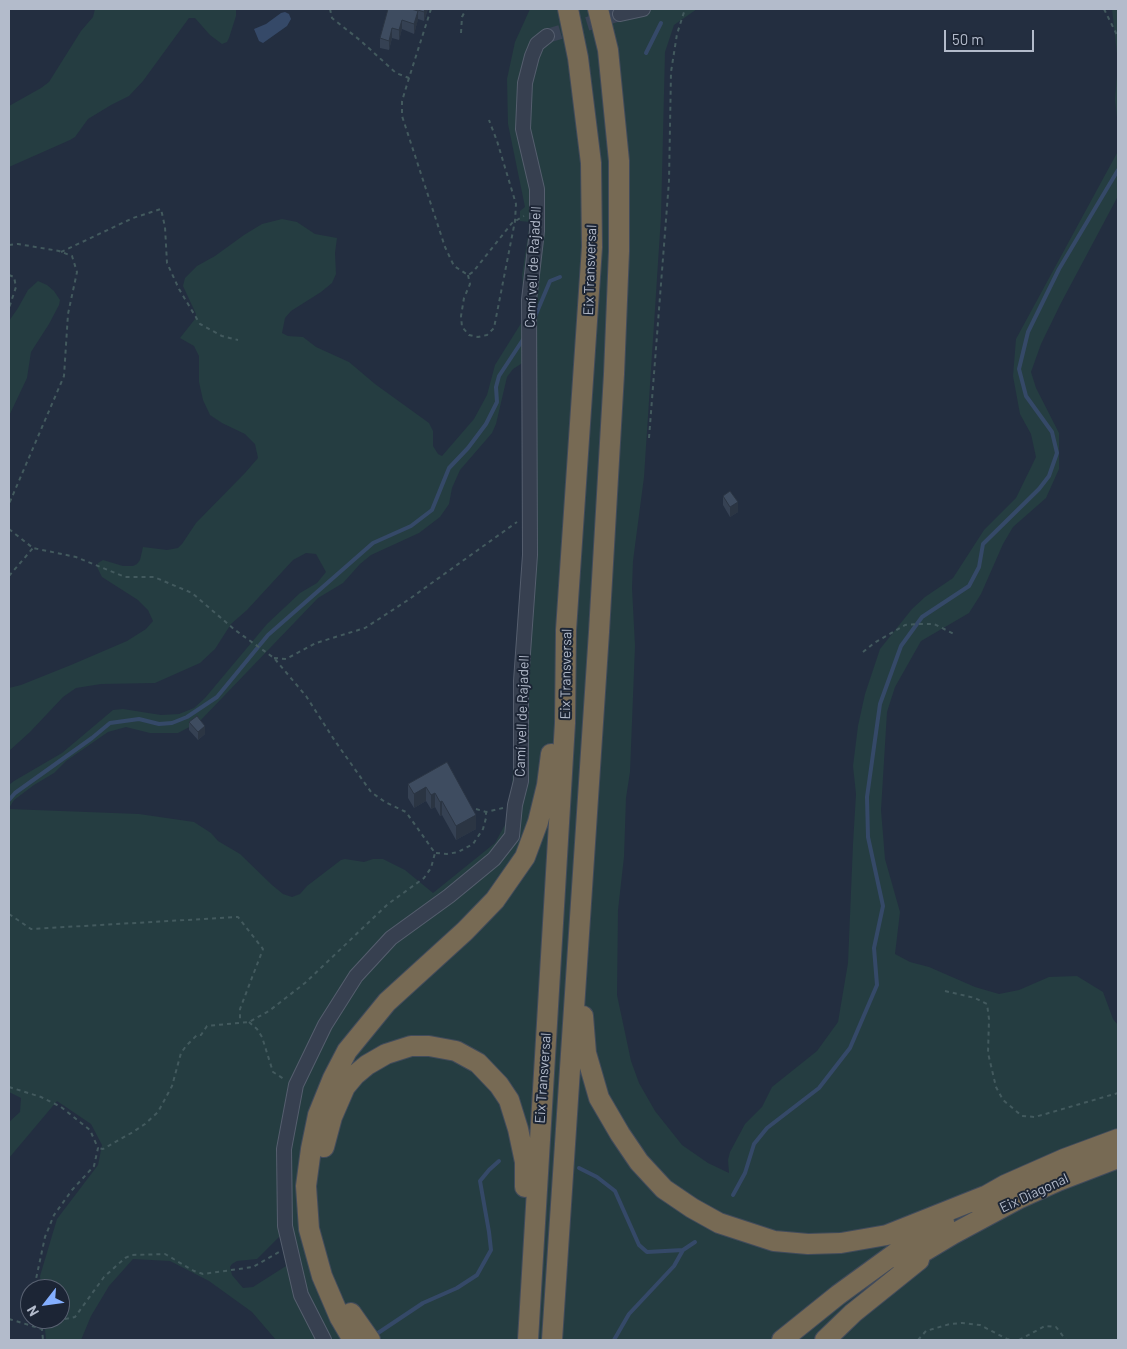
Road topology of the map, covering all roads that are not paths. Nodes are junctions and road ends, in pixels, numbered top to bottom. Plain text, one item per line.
1 (568, 9) edge
2 (598, 9) edge
3 (643, 9) edge
4 (620, 14) dead end
5 (547, 36) tunnel mouth
6 (566, 630) junction
7 (579, 929) junction
8 (1118, 1139) edge
9 (1118, 1158) edge
10 (985, 1196) junction
11 (953, 1234) junction
12 (533, 1248) junction
13 (324, 1340) edge
14 (354, 1340) edge
15 (370, 1340) edge
16 (528, 1340) edge
17 (552, 1340) edge
18 (782, 1340) edge
19 (803, 1340) edge
20 (825, 1340) edge

1 - 6 highway, Eix Transversal
2 - 7 highway, Eix Transversal
3 - 4 street
5 - 13 street, Camí vell de Rajadell
6 - 12 highway, Eix Transversal
6 - 14 highway
7 - 10 highway
7 - 17 highway, Eix Transversal
8 - 10 highway, Eix Diagonal
9 - 11 highway, Eix Diagonal
10 - 18 highway
11 - 19 highway
11 - 20 highway
12 - 15 highway
12 - 16 highway, Eix Transversal

